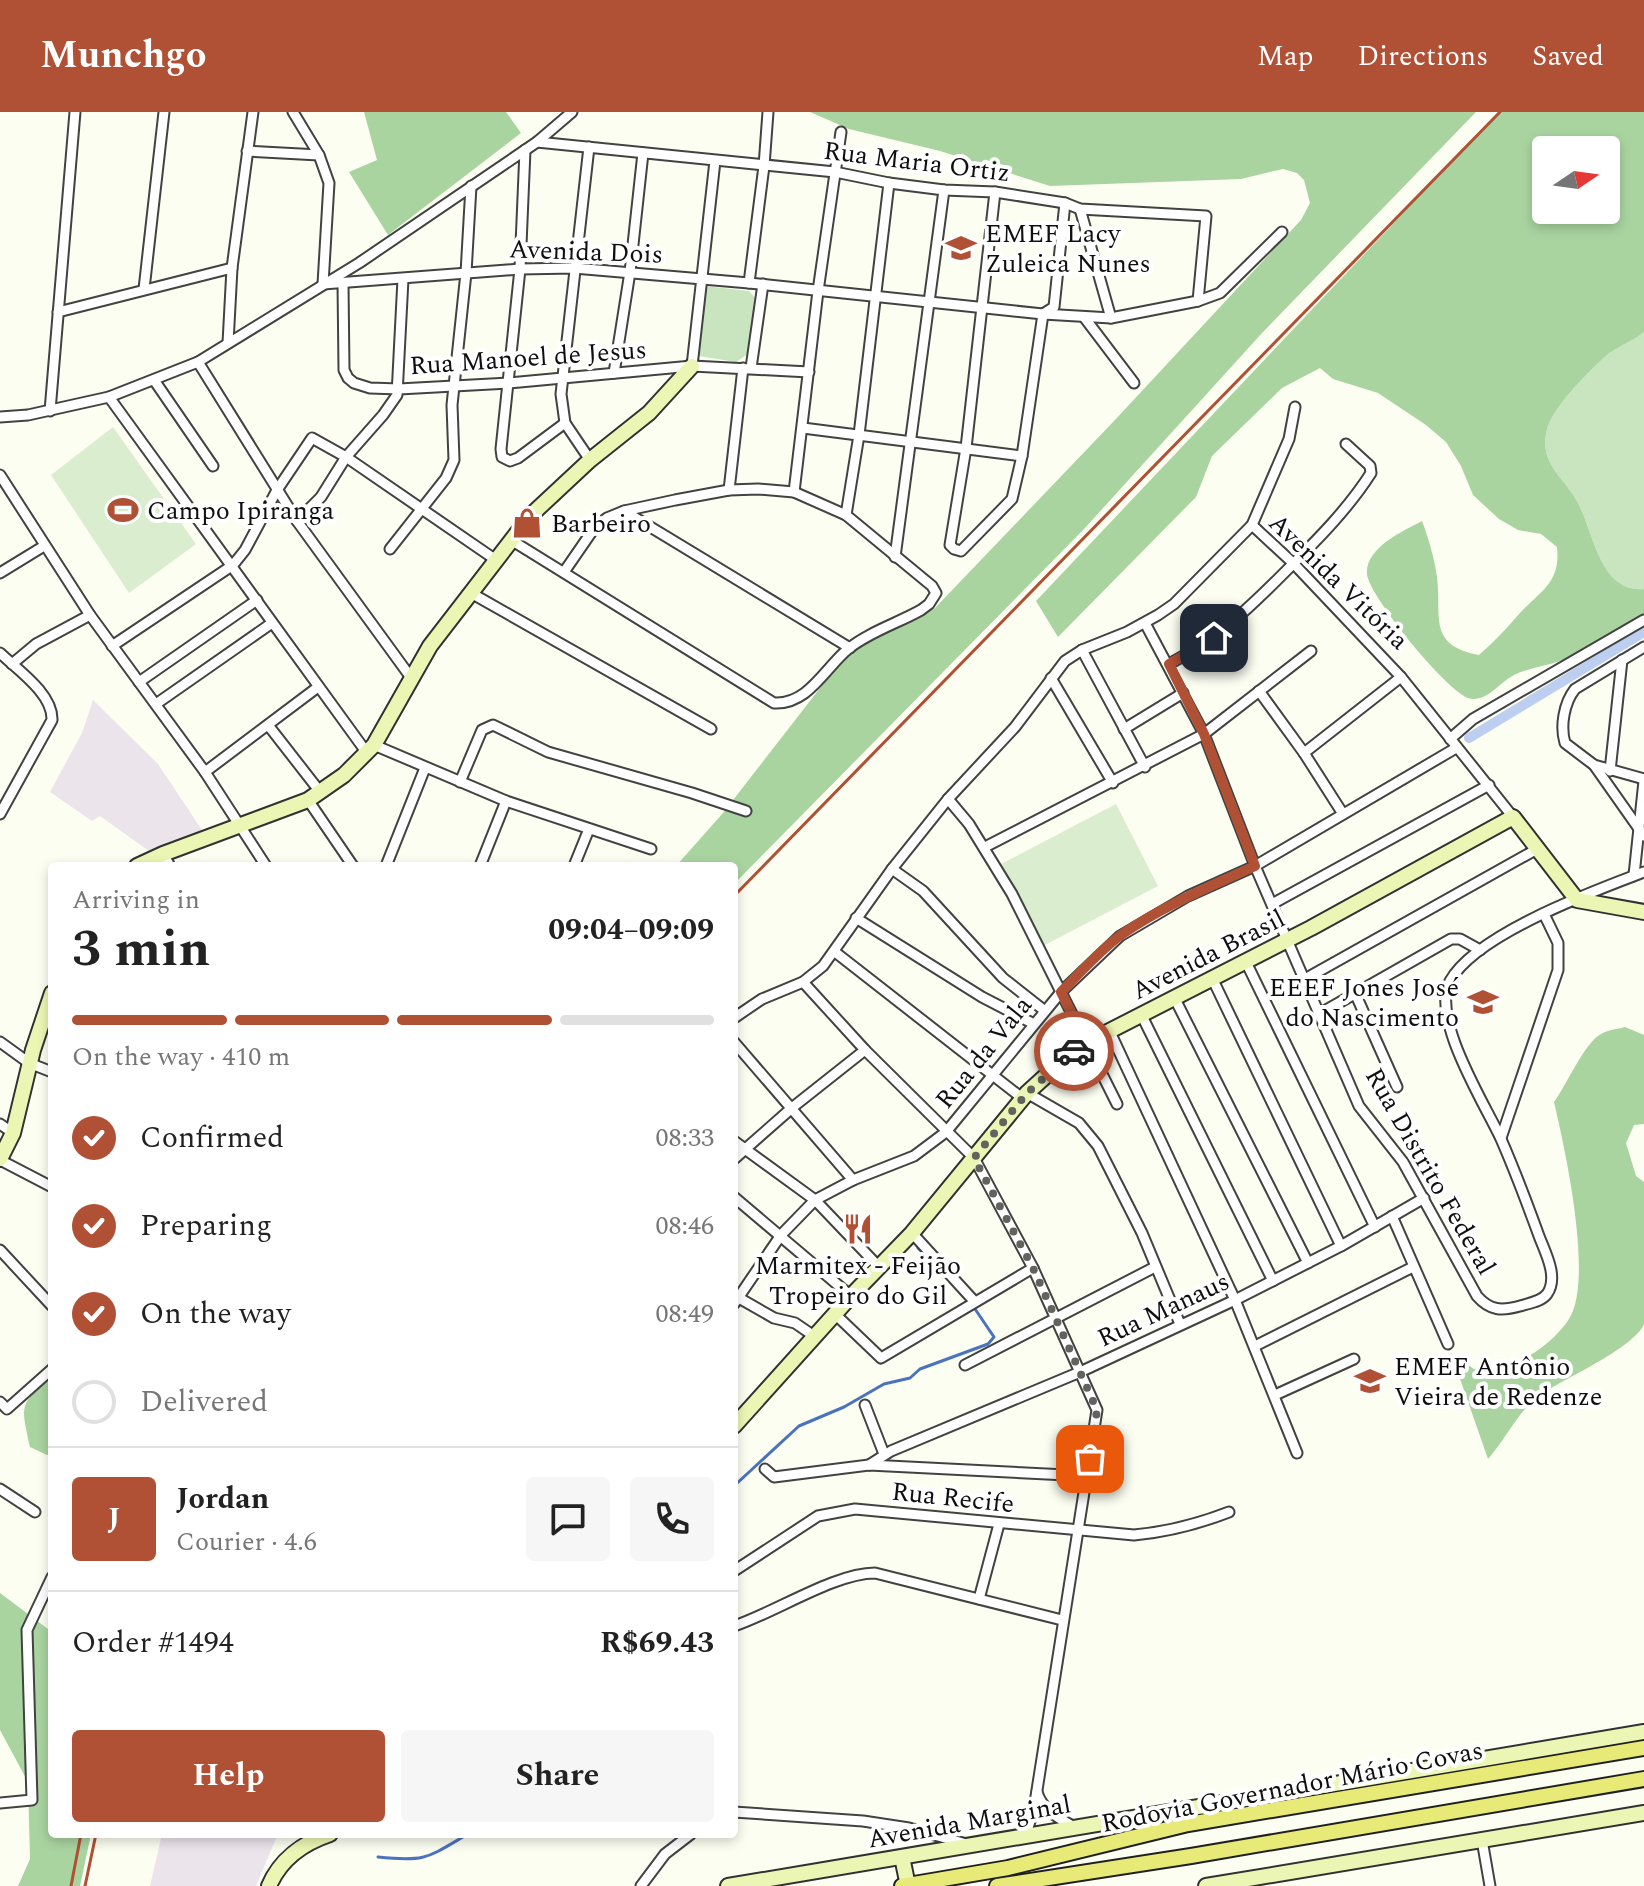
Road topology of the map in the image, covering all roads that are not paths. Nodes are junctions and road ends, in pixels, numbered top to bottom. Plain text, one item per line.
1 (75, 112) edge
2 (164, 112) edge
3 (253, 112) edge
4 (293, 112) edge
5 (572, 112) edge
6 (768, 112) edge
7 (841, 132) dead end
8 (537, 142) junction
9 (589, 147) junction
10 (525, 150) junction
11 (247, 151) junction
12 (643, 153) junction
13 (319, 155) junction
14 (715, 161) junction
15 (764, 166) junction
16 (835, 172) junction
17 (889, 183) junction
18 (471, 186) junction
19 (944, 190) junction
20 (995, 192) junction
21 (1065, 203) junction
22 (1080, 209) junction
23 (1282, 232) dead end
24 (232, 268) junction
25 (574, 268) junction
26 (520, 269) junction
27 (630, 272) junction
28 (466, 273) junction
29 (403, 279) junction
30 (702, 279) junction
31 (343, 283) junction
32 (749, 283) junction
33 (323, 284) junction
34 (763, 284) junction
35 (144, 289) junction
36 (818, 291) junction
37 (875, 296) junction
38 (1198, 301) junction
39 (931, 302) junction
40 (983, 307) junction
41 (58, 312) junction
42 (1043, 314) junction
43 (1084, 317) junction
44 (1111, 318) junction
45 (228, 343) junction
46 (198, 362) junction
47 (692, 366) junction
48 (747, 368) junction
49 (809, 372) junction
50 (614, 373) junction
51 (561, 378) junction
52 (154, 380) junction
53 (509, 383) junction
54 (1134, 383) dead end
55 (454, 386) junction
56 (399, 389) junction
57 (109, 397) junction
58 (1295, 407) dead end
59 (50, 411) junction
60 (0, 417) edge
61 (565, 423) junction
62 (803, 428) junction
63 (859, 435) junction
64 (912, 441) junction
65 (1346, 444) dead end
66 (966, 448) junction
67 (1022, 456) junction
68 (346, 457) junction
69 (590, 460) junction
70 (213, 466) dead end
71 (1, 478) edge
72 (277, 490) junction
73 (729, 490) junction
74 (794, 492) junction
75 (422, 510) junction
76 (624, 511) junction
77 (846, 515) junction
78 (297, 521) junction
79 (1252, 525) junction
80 (511, 540) junction
81 (44, 546) junction
82 (390, 549) dead end
83 (895, 557) junction
84 (496, 560) junction
85 (1294, 564) junction
86 (233, 565) junction
87 (564, 572) junction
88 (0, 573) edge
89 (471, 593) junction
90 (257, 600) junction
91 (90, 615) junction
92 (1644, 620) edge
93 (272, 623) junction
94 (1145, 623) junction
95 (112, 646) junction
96 (1644, 647) edge
97 (850, 648) junction
98 (1082, 650) junction
99 (1311, 651) dead end
100 (0, 653) edge
101 (1622, 660) junction
102 (12, 664) junction
103 (1169, 664) junction
104 (1401, 677) junction
105 (1051, 678) junction
106 (412, 679) junction
107 (139, 682) junction
108 (318, 687) junction
109 (1259, 691) junction
110 (1183, 693) junction
111 (156, 704) junction
112 (268, 725) junction
113 (711, 729) dead end
114 (1124, 729) junction
115 (1204, 734) junction
116 (1453, 743) junction
117 (371, 749) junction
118 (1304, 753) junction
119 (1594, 765) junction
120 (1145, 767) junction
121 (425, 768) junction
122 (1610, 771) junction
123 (205, 772) junction
124 (1644, 780) edge
125 (460, 782) junction
126 (1113, 783) junction
127 (1489, 785) junction
128 (314, 797) junction
129 (948, 799) junction
130 (506, 801) junction
131 (746, 811) dead end
132 (0, 814) edge
133 (1343, 814) junction
134 (1513, 817) junction
135 (239, 827) junction
136 (589, 829) junction
137 (1641, 833) edge
138 (985, 847) junction
139 (651, 849) dead end
140 (1537, 849) junction
141 (166, 860) edge
142 (263, 862) edge
143 (351, 862) edge
144 (388, 862) edge
145 (482, 862) edge
146 (576, 862) edge
147 (1255, 866) junction
148 (892, 869) junction
149 (1639, 873) edge
150 (1577, 900) junction
151 (1272, 904) junction
152 (1644, 912) edge
153 (1544, 914) junction
154 (856, 918) junction
155 (1288, 940) junction
156 (1480, 950) junction
157 (835, 952) junction
158 (1246, 962) junction
159 (1305, 979) junction
160 (1213, 980) junction
161 (803, 982) junction
162 (1061, 992) junction
163 (1355, 993) junction
164 (1175, 999) junction
165 (48, 1005) edge
166 (1045, 1011) junction
167 (1321, 1013) junction
168 (738, 1015) edge
169 (1142, 1016) junction
170 (1034, 1024) junction
171 (1110, 1032) junction
172 (0, 1042) edge
173 (1086, 1043) junction
174 (738, 1046) edge
175 (865, 1050) junction
176 (29, 1063) junction
177 (48, 1070) edge
178 (992, 1075) junction
179 (1397, 1087) dead end
180 (1024, 1096) junction
181 (1117, 1104) dead end
182 (793, 1107) junction
183 (6, 1129) edge
184 (946, 1132) junction
185 (1501, 1138) junction
186 (738, 1144) edge
187 (744, 1148) junction
188 (738, 1155) edge
189 (974, 1158) junction
190 (0, 1160) edge
191 (853, 1180) junction
192 (48, 1185) edge
193 (1424, 1198) junction
194 (738, 1200) edge
195 (815, 1200) junction
196 (1392, 1216) junction
197 (1375, 1227) junction
198 (912, 1233) junction
199 (781, 1235) junction
200 (1341, 1246) junction
201 (0, 1250) edge
202 (1308, 1263) junction
203 (879, 1267) junction
204 (1155, 1267) junction
205 (1413, 1267) junction
206 (1033, 1268) junction
207 (1273, 1281) junction
208 (851, 1296) junction
209 (738, 1300) edge
210 (1235, 1300) junction
211 (738, 1301) edge
212 (974, 1301) junction
213 (48, 1302) edge
214 (835, 1314) junction
215 (1057, 1318) junction
216 (1180, 1324) junction
217 (814, 1336) junction
218 (1448, 1344) dead end
219 (1255, 1346) junction
220 (1354, 1359) dead end
221 (965, 1365) dead end
222 (48, 1372) edge
223 (1080, 1372) junction
224 (1275, 1395) junction
225 (865, 1405) dead end
226 (4, 1406) edge
227 (738, 1422) edge
228 (1297, 1453) dead end
229 (884, 1454) junction
230 (869, 1465) junction
231 (765, 1469) dead end
232 (1087, 1476) junction
233 (0, 1489) edge
234 (35, 1512) dead end
235 (1229, 1512) dead end
236 (999, 1524) junction
237 (1078, 1531) junction
238 (738, 1568) edge
239 (48, 1585) edge
240 (979, 1599) junction
241 (1062, 1620) junction
242 (738, 1625) edge
243 (1644, 1732) edge
244 (1644, 1748) edge
245 (1644, 1779) edge
246 (1036, 1785) junction
247 (0, 1803) edge
248 (738, 1812) edge
249 (1644, 1813) edge
250 (1074, 1827) junction
251 (1026, 1834) junction
252 (686, 1838) edge
253 (304, 1840) edge
254 (1482, 1840) junction
255 (967, 1844) junction
256 (902, 1857) junction
257 (269, 1886) edge
258 (641, 1886) edge
259 (728, 1886) edge
260 (906, 1886) edge
261 (997, 1886) edge
262 (1206, 1886) edge
263 (1490, 1886) edge

1 - 41 street
2 - 35 street
3 - 11 street
4 - 13 street
5 - 8 street
6 - 15 street
7 - 16 street
8 - 9 street, Rua Maria Ortiz
8 - 10 street
9 - 12 street, Rua Maria Ortiz
9 - 25 street
10 - 18 street
10 - 26 street
11 - 13 street
11 - 24 street
12 - 14 street, Rua Maria Ortiz
12 - 27 street
13 - 33 street
14 - 15 street, Rua Maria Ortiz
14 - 30 street
15 - 16 street, Rua Maria Ortiz
15 - 32 street
16 - 17 street, Rua Maria Ortiz
16 - 36 street
17 - 19 street, Rua Maria Ortiz
17 - 37 street
18 - 28 street
18 - 33 street
19 - 20 street, Rua Maria Ortiz
19 - 39 street
20 - 21 street, Rua Maria Ortiz
20 - 40 street
21 - 22 street, Rua Maria Ortiz
21 - 42 street
22 - 38 street, Rua Maria Ortiz
22 - 44 street
23 - 38 street, Avenida Dois
24 - 35 street
24 - 45 street
25 - 26 street, Avenida Dois
25 - 27 street, Avenida Dois
25 - 51 street
26 - 28 street, Avenida Dois
26 - 53 street
27 - 30 street, Avenida Dois
27 - 50 street
28 - 29 street, Avenida Dois
28 - 55 street
29 - 31 street, Avenida Dois
29 - 56 street
30 - 32 street, Avenida Dois
30 - 47 street
31 - 33 street, Avenida Dois
31 - 56 street, Rua Manoel de Jesus
32 - 34 street, Avenida Dois
33 - 45 street, Avenida Dois
34 - 36 street, Avenida Dois
34 - 48 street
35 - 41 street
36 - 37 street, Avenida Dois
36 - 49 street
37 - 39 street, Avenida Dois
37 - 63 street
38 - 44 street, Avenida Dois
39 - 40 street, Avenida Dois
39 - 64 street
40 - 42 street, Avenida Dois
40 - 66 street
41 - 59 street
42 - 43 street, Avenida Dois
42 - 67 street
43 - 44 street, Avenida Dois
43 - 54 street
45 - 46 street, Avenida Dois
46 - 52 street, Avenida Dois
46 - 72 street
47 - 48 street, Rua Manoel de Jesus
47 - 50 street, Rua Manoel de Jesus
47 - 69 street
48 - 49 street, Rua Manoel de Jesus
48 - 73 street
49 - 62 street
50 - 51 street, Rua Manoel de Jesus
51 - 53 street, Rua Manoel de Jesus
51 - 61 street
52 - 57 street, Avenida Dois
52 - 70 street
53 - 55 street, Rua Manoel de Jesus
53 - 61 street
55 - 56 street, Rua Manoel de Jesus
55 - 75 street
56 - 68 street
57 - 59 street, Avenida Dois
57 - 86 street
58 - 79 street
59 - 60 street, Avenida Dois
61 - 69 street
62 - 63 street
62 - 74 street
63 - 64 street
63 - 77 street
64 - 66 street
64 - 83 street
65 - 85 street
66 - 67 street
66 - 67 street
68 - 72 street
68 - 75 street
68 - 78 street
69 - 80 street
71 - 81 street
72 - 78 street
72 - 86 street
73 - 74 street
73 - 76 street
74 - 77 street
75 - 82 street
75 - 84 street
76 - 87 street
76 - 97 street
77 - 83 street
78 - 106 street
79 - 85 street, Avenida Vitória
79 - 94 street, Avenida Vitória
80 - 84 street
80 - 87 street
81 - 88 street
81 - 91 street
83 - 97 street
84 - 89 street
85 - 103 street
85 - 104 street, Avenida Vitória
86 - 90 street
86 - 95 street
87 - 97 street
89 - 106 street
89 - 113 street
90 - 93 street
90 - 107 street
91 - 95 street
91 - 102 street
92 - 116 street, Rua da Vala
93 - 108 street
93 - 111 street
94 - 98 street, Avenida Vitória
94 - 103 street, Rua Distrito Federal
95 - 107 street
96 - 101 street
98 - 105 street, Avenida Vitória
98 - 114 street
99 - 109 street
100 - 102 street
101 - 119 street
101 - 122 street
102 - 132 street
103 - 110 street, Rua Distrito Federal
104 - 116 street, Avenida Vitória
104 - 118 street
105 - 126 street
105 - 129 street, Avenida Vitória
106 - 117 street
107 - 111 street
108 - 112 street
108 - 117 street
109 - 115 street
109 - 118 street
110 - 114 street
110 - 115 street, Rua Distrito Federal
111 - 123 street
112 - 123 street
112 - 128 street
114 - 120 street
115 - 120 street
115 - 147 street, Rua Distrito Federal
116 - 127 street, Avenida Vitória
116 - 133 street, Rua da Vala
117 - 121 street
117 - 128 street
118 - 133 street
119 - 122 street
119 - 137 street
120 - 126 street
121 - 125 street
121 - 144 street
122 - 124 street
123 - 135 street
124 - 137 street
125 - 130 street
125 - 131 street
126 - 138 street
127 - 134 street, Avenida Vitória
127 - 151 street
128 - 135 street
128 - 143 street
129 - 138 street
129 - 148 street, Avenida Vitória
130 - 136 street
130 - 145 street
133 - 147 street, Rua da Vala
134 - 140 street, Avenida Vitória
134 - 155 street, Avenida Brasil
135 - 141 street
135 - 142 street
136 - 139 street
136 - 146 street
137 - 149 street
138 - 162 street
140 - 150 street, Avenida Vitória
140 - 159 street
147 - 151 street, Rua Distrito Federal
147 - 162 street, Rua da Vala
148 - 154 street, Avenida Vitória
148 - 166 street
149 - 150 street, Rua Distrito Federal
150 - 152 street
150 - 153 street, Rua Distrito Federal
151 - 155 street, Rua Distrito Federal
153 - 156 street, Rua Distrito Federal
153 - 185 street
154 - 157 street, Avenida Vitória
154 - 170 street
155 - 158 street, Avenida Brasil
155 - 159 street, Rua Distrito Federal
156 - 163 street
156 - 185 street, Rua Distrito Federal
157 - 161 street, Avenida Vitória
157 - 178 street
158 - 160 street, Avenida Brasil
158 - 197 street
159 - 167 street, Rua Distrito Federal
160 - 164 street, Avenida Brasil
160 - 200 street
161 - 168 street, Avenida Vitória
161 - 175 street
162 - 166 street, Rua da Vala
162 - 173 street
163 - 167 street
163 - 179 street
164 - 169 street, Avenida Brasil
164 - 202 street
165 - 176 street
166 - 170 street, Rua da Vala
167 - 193 street, Rua Distrito Federal
169 - 171 street, Avenida Brasil
169 - 207 street
170 - 178 street, Rua da Vala
171 - 173 street, Avenida Brasil
171 - 210 street
172 - 176 street
173 - 180 street, Avenida Brasil
173 - 181 street
174 - 182 street
175 - 182 street
175 - 184 street
176 - 177 street
176 - 183 street
178 - 180 street
178 - 184 street, Rua da Vala
180 - 189 street, Avenida Brasil
180 - 204 street
182 - 187 street
182 - 191 street
183 - 190 street
184 - 189 street
184 - 191 street, Rua da Vala
185 - 193 street, Rua Distrito Federal
186 - 187 street
187 - 188 street
187 - 195 street
189 - 198 street, Avenida Brasil
189 - 206 street
190 - 192 street
191 - 195 street, Rua da Vala
193 - 196 street, Rua Manaus
194 - 199 street
195 - 199 street, Rua da Vala
195 - 203 street
196 - 197 street, Rua Manaus
196 - 205 street
197 - 200 street, Rua Manaus
198 - 203 street, Avenida Brasil
198 - 212 street
199 - 208 street
199 - 209 street, Rua da Vala
200 - 202 street, Rua Manaus
201 - 213 street
202 - 207 street, Rua Manaus
203 - 208 street, Avenida Brasil
204 - 215 street
204 - 216 street
205 - 218 street
205 - 219 street
206 - 212 street
206 - 215 street
207 - 210 street, Rua Manaus
208 - 214 street, Avenida Brasil
210 - 216 street, Rua Manaus
210 - 219 street
211 - 217 street
212 - 214 street
214 - 217 street, Avenida Brasil
215 - 221 street
215 - 223 street
216 - 223 street, Rua Manaus
217 - 227 street, Avenida Brasil
219 - 224 street
220 - 224 street
222 - 226 street
223 - 229 street, Rua Manaus
223 - 232 street
224 - 228 street
225 - 229 street
229 - 230 street, Rua Manaus
230 - 231 street
230 - 232 street
232 - 237 street
233 - 234 street
235 - 237 street, Rua Recife
236 - 237 street, Rua Recife
236 - 238 street, Rua Recife
236 - 240 street
237 - 241 street
239 - 247 street
240 - 241 street
240 - 242 street
241 - 246 street
243 - 250 street, Avenida Marginal
244 - 260 main road, Rodovia Governador Mário Covas
245 - 261 main road, Rodovia Governador Mário Covas
246 - 250 street
246 - 251 street
248 - 255 street
249 - 254 street
250 - 251 street, Avenida Marginal
251 - 255 street, Avenida Marginal
252 - 258 street
253 - 257 street
254 - 262 street
254 - 263 street
255 - 256 street, Avenida Marginal
256 - 259 street, Avenida Marginal
256 - 260 street

